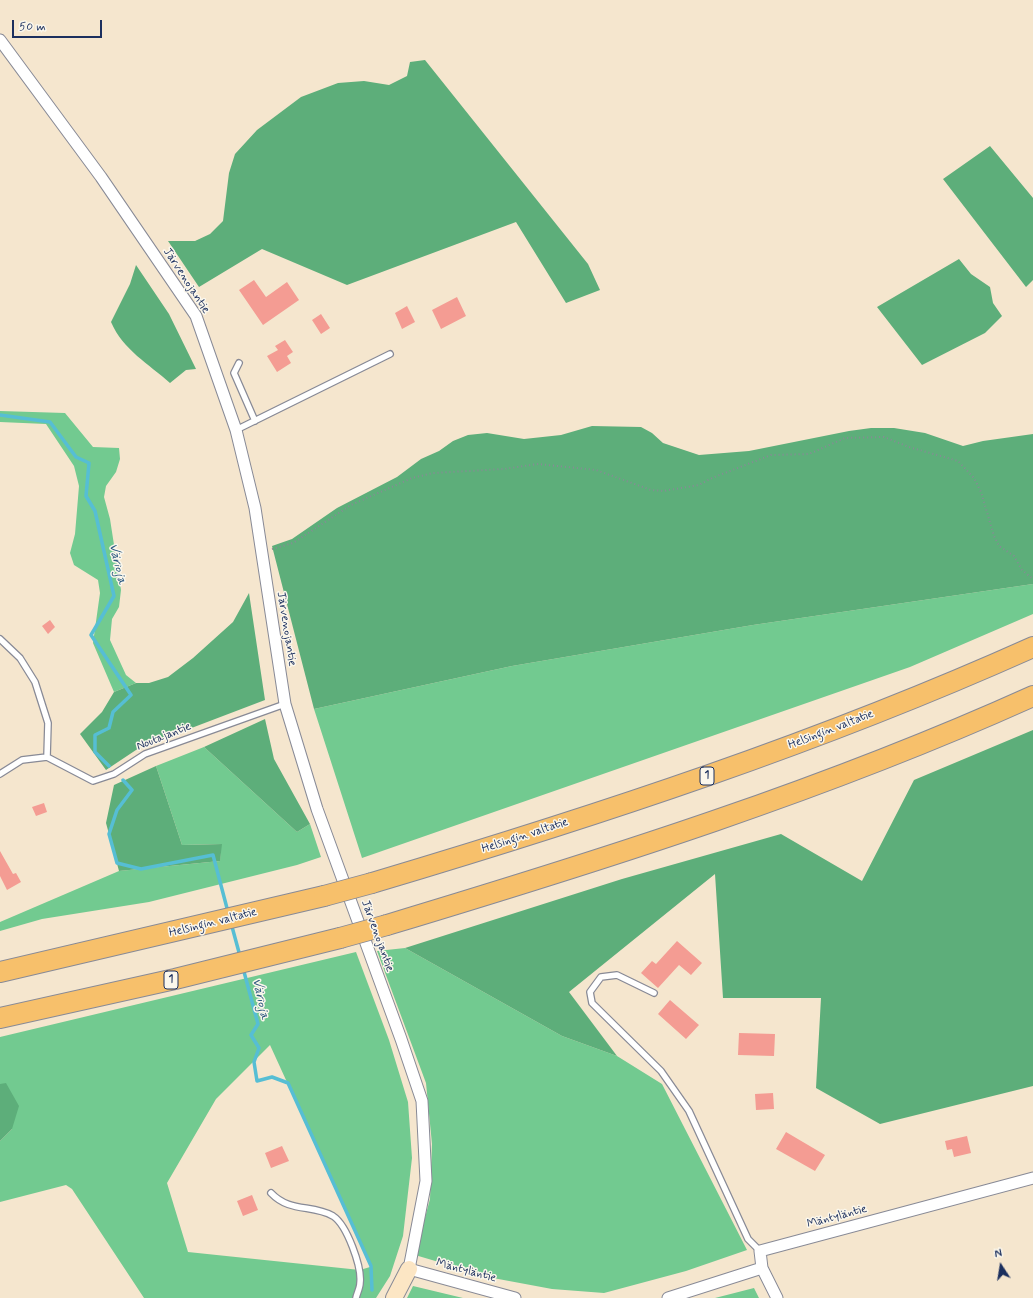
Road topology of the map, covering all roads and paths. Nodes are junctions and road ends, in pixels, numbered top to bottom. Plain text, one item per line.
1 (0, 40) edge
2 (390, 354) dead end
3 (239, 363) dead end
4 (254, 421) junction
5 (236, 430) junction
6 (261, 551) junction
7 (1033, 579) edge
8 (0, 639) edge
9 (1033, 647) edge
10 (1033, 696) edge
11 (285, 704) junction
12 (47, 757) junction
13 (0, 774) edge
14 (0, 972) edge
15 (654, 993) dead end
16 (0, 1018) edge
17 (1033, 1178) edge
18 (271, 1193) dead end
19 (760, 1251) junction
20 (409, 1268) junction
21 (762, 1268) junction
22 (356, 1298) edge
23 (394, 1298) edge
24 (515, 1298) edge
25 (668, 1298) edge
26 (777, 1298) edge

1 - 5 street, Järvenojantie
2 - 4 lane
3 - 4 lane
4 - 5 lane
5 - 6 street, Järvenojantie
6 - 7 path
6 - 11 street, Järvenojantie
8 - 12 lane
9 - 14 highway, Helsingin valtatie / 1, bridge
10 - 16 highway, 1, bridge
11 - 12 lane, Noutajantie
11 - 20 street, Järvenojantie
12 - 13 lane
15 - 19 lane
17 - 19 street, Mäntyläntie
18 - 22 lane
19 - 21 street
20 - 23 street
20 - 24 street, Mäntyläntie
21 - 25 street
21 - 26 street

